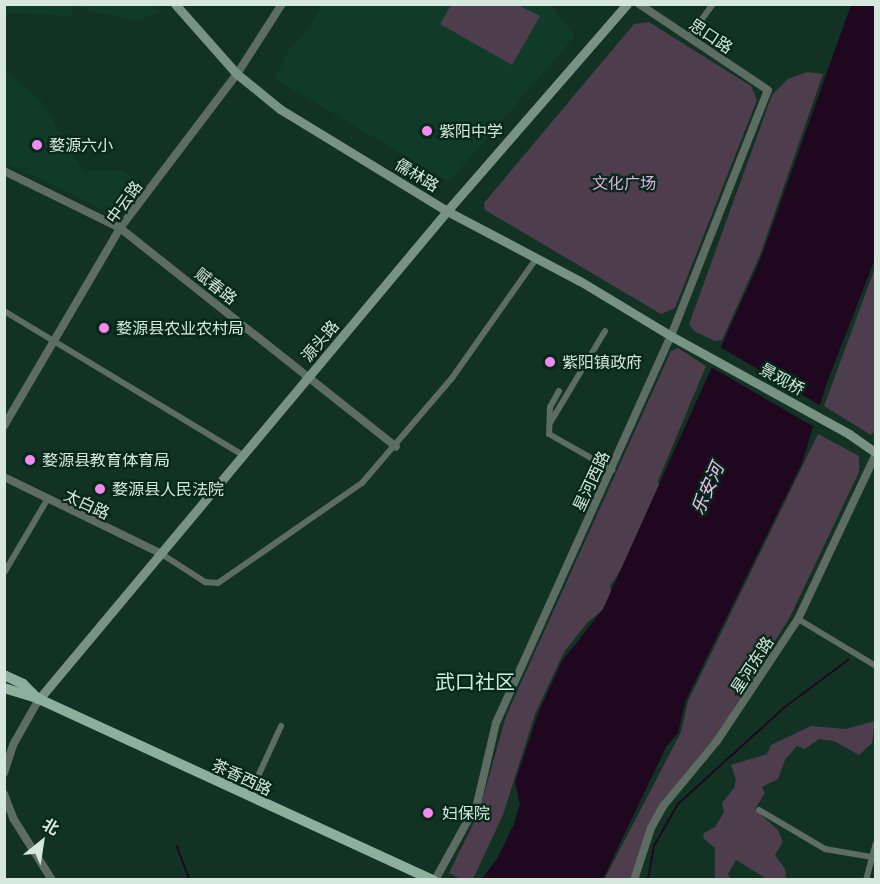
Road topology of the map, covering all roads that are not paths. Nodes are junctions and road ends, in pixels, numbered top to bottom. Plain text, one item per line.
1 (175, 4) edge
2 (282, 4) edge
3 (627, 4) edge
4 (639, 4) edge
5 (712, 4) edge
6 (689, 37) junction
7 (237, 74) junction
8 (768, 90) joint
9 (4, 171) edge
10 (447, 212) junction
11 (120, 228) junction
12 (536, 259) junction
13 (4, 311) edge
14 (605, 331) dead end
15 (671, 336) junction
16 (54, 339) junction
17 (310, 376) junction
18 (559, 391) dead end
19 (4, 426) edge
20 (548, 426) junction
21 (396, 447) junction
22 (876, 454) edge
23 (244, 456) junction
24 (612, 470) junction
25 (4, 477) edge
26 (47, 500) junction
27 (160, 553) junction
28 (4, 573) edge
29 (798, 619) junction
30 (876, 666) edge
31 (4, 675) edge
32 (4, 688) edge
33 (39, 699) junction
34 (281, 726) dead end
35 (4, 773) edge
36 (4, 794) edge
37 (248, 797) junction
38 (759, 810) dead end
39 (876, 843) edge
40 (872, 857) junction
41 (52, 879) edge
42 (434, 879) edge
43 (634, 879) edge
44 (866, 879) edge

1 - 7 main road, 儒林路
2 - 7 street, 中云路
3 - 10 main road, 源头路
4 - 6 street, 思口路
5 - 6 street
6 - 8 street, 思口路
7 - 10 main road, 儒林路
7 - 11 street, 中云路
8 - 15 street, 星河西路
9 - 11 street, 赋春路
10 - 12 main road, 儒林路
10 - 17 main road, 源头路
11 - 16 street, 中云路
11 - 17 street, 赋春路
12 - 15 main road, 儒林路
12 - 21 street
13 - 16 street
14 - 20 street
15 - 22 main road, 景观桥
15 - 24 street, 星河西路
16 - 19 street, 中云路
16 - 23 street
17 - 21 street, 赋春路
17 - 23 main road, 源头路
18 - 20 street
20 - 24 street
21 - 27 street
22 - 29 street, 星河东路
23 - 27 main road, 源头路
24 - 42 street, 星河西路
25 - 26 street, 太白路
26 - 27 street, 太白路
26 - 28 street
27 - 33 main road, 源头路
29 - 30 street
29 - 43 street, 星河东路
31 - 33 main road
32 - 33 main road
33 - 35 street
33 - 37 main road, 茶香西路
34 - 37 street
36 - 41 street
37 - 42 main road, 茶香西路
38 - 40 street
39 - 40 street
40 - 44 street

